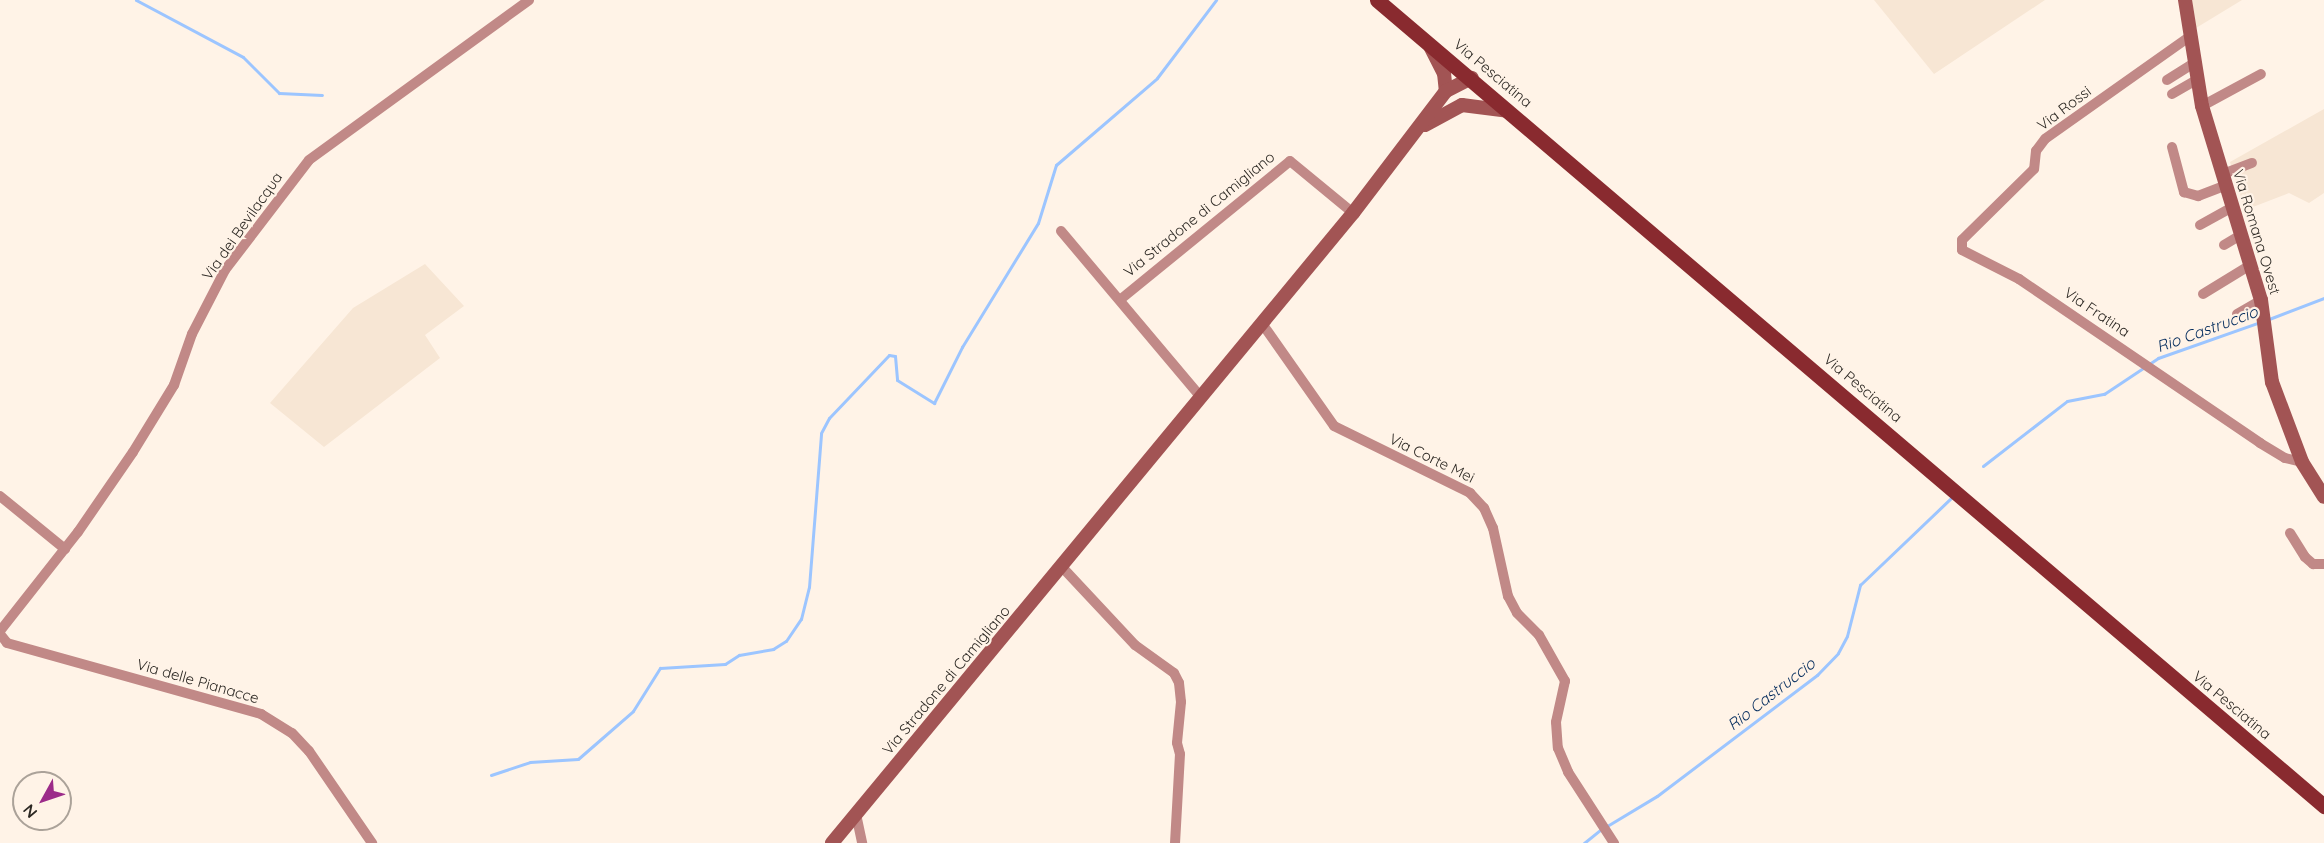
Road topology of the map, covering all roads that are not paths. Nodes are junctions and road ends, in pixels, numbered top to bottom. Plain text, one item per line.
1 (529, 0) edge
2 (1377, 0) edge
3 (2185, 0) edge
4 (2189, 37) junction
5 (1428, 42) junction
6 (2193, 64) junction
7 (2261, 74) dead end
8 (1472, 78) junction
9 (2167, 80) dead end
10 (2196, 80) junction
11 (1446, 91) junction
12 (2172, 94) dead end
13 (1462, 105) junction
14 (2202, 106) junction
15 (1510, 111) junction
16 (1423, 126) junction
17 (2172, 147) dead end
18 (2252, 163) dead end
19 (2225, 179) junction
20 (2233, 207) junction
21 (1353, 213) junction
22 (2200, 225) dead end
23 (1061, 231) dead end
24 (2242, 234) junction
25 (2224, 245) dead end
26 (1962, 250) joint
27 (2252, 264) junction
28 (2203, 294) dead end
29 (1120, 299) junction
30 (2261, 300) junction
31 (2237, 314) dead end
32 (1261, 322) junction
33 (1201, 397) junction
34 (2302, 462) junction
35 (0, 496) edge
36 (2324, 497) edge
37 (2290, 533) dead end
38 (65, 549) junction
39 (2324, 564) edge
40 (1062, 567) junction
41 (0, 633) edge
42 (2324, 806) edge
43 (855, 814) junction
44 (372, 843) edge
45 (832, 843) edge
46 (862, 843) edge
47 (1175, 843) edge
48 (1614, 843) edge

1 - 38 street, Via dei Bevilacqua
2 - 5 main road, Via Pesciatina
3 - 4 street, Via Romana Ovest
4 - 6 street, Via Romana Ovest
4 - 26 street, Via Rossi
5 - 8 main road, Via Pesciatina
5 - 11 street
6 - 9 street
6 - 10 street, Via Romana Ovest
7 - 14 street
8 - 11 street
8 - 13 street
8 - 15 main road, Via Pesciatina
10 - 12 street
10 - 14 street, Via Romana Ovest
11 - 16 street, Via Stradone di Camigliano
13 - 15 street
13 - 16 street, Via Stradone di Camigliano
14 - 19 street, Via Romana Ovest
15 - 42 main road, Via Pesciatina
16 - 21 street, Via Stradone di Camigliano
17 - 19 street
18 - 19 street
19 - 20 street, Via Romana Ovest
20 - 22 street
20 - 24 street, Via Romana Ovest
21 - 29 street, Via Stradone di Camigliano
21 - 32 street, Via Stradone di Camigliano
23 - 29 street, Via Stradone di Camigliano
24 - 25 street
24 - 27 street, Via Romana Ovest
26 - 34 street, Via Fratina
27 - 28 street
27 - 30 street, Via Romana Ovest
29 - 33 street, Via Stradone di Camigliano
30 - 31 street
30 - 34 street, Via Romana Ovest
32 - 33 street, Via Stradone di Camigliano
32 - 48 street, Via Corte Mei
33 - 40 street, Via Stradone di Camigliano
34 - 36 street, Via Romana Ovest
35 - 38 street
37 - 39 street
38 - 41 street, Via dei Bevilacqua
40 - 43 street, Via Stradone di Camigliano
40 - 47 street
41 - 44 street, Via delle Pianacce
43 - 45 street, Via Stradone di Camigliano
43 - 46 street

